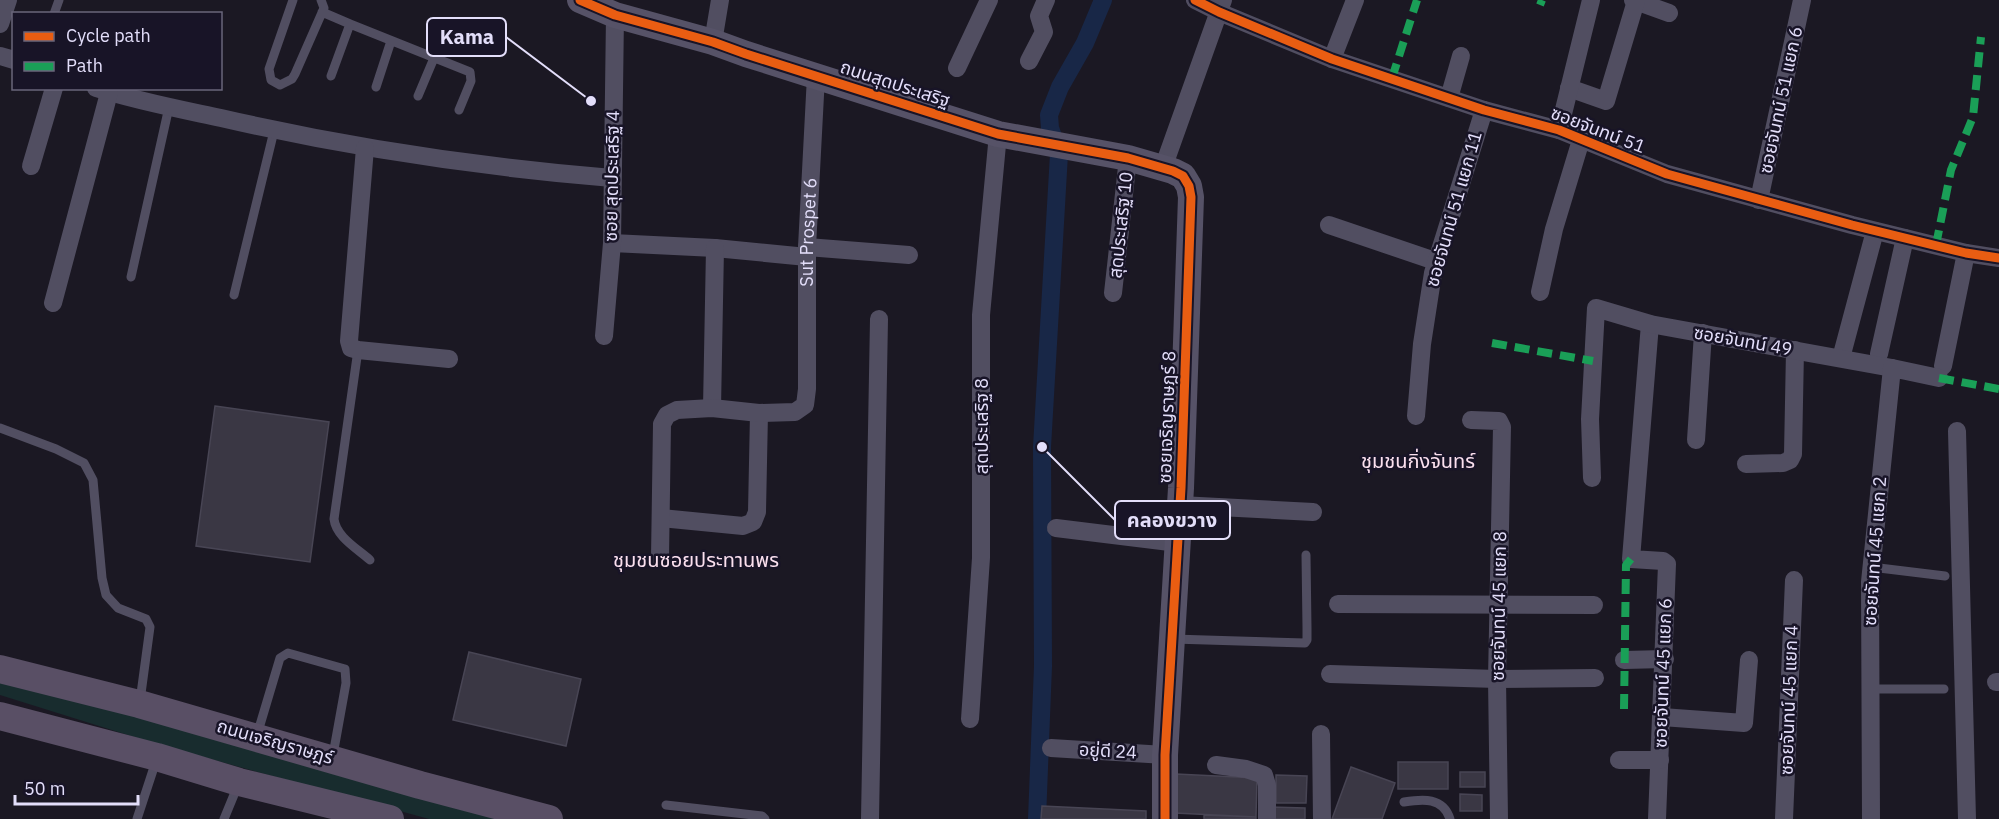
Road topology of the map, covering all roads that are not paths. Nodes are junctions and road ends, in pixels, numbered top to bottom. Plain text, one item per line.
1 (292, 0) edge
2 (321, 0) edge
3 (580, 0) edge
4 (720, 0) edge
5 (989, 0) edge
6 (1046, 0) edge
7 (1195, 0) edge
8 (1355, 0) edge
9 (1591, 0) edge
10 (1635, 0) edge
11 (1802, 0) edge
12 (1221, 6) edge
13 (322, 12) junction
14 (1669, 13) dead end
15 (615, 15) junction
16 (350, 24) junction
17 (392, 41) junction
18 (713, 42) junction
19 (1461, 56) dead end
20 (434, 58) junction
21 (1332, 59) junction
22 (1029, 61) dead end
23 (957, 68) dead end
24 (331, 76) dead end
25 (816, 76) junction
26 (376, 87) dead end
27 (1569, 88) junction
28 (53, 90) edge
29 (103, 91) edge
30 (418, 96) dead end
31 (1449, 98) junction
32 (169, 107) junction
33 (459, 110) dead end
34 (1484, 110) junction
35 (1559, 130) junction
36 (274, 131) junction
37 (998, 134) junction
38 (1581, 140) junction
39 (365, 147) junction
40 (1128, 158) junction
41 (31, 166) dead end
42 (1163, 168) junction
43 (612, 178) junction
44 (1191, 197) joint
45 (1759, 200) junction
46 (1329, 225) dead end
47 (1875, 231) junction
48 (1905, 238) junction
49 (612, 243) junction
50 (715, 248) junction
51 (807, 252) junction
52 (1966, 253) junction
53 (909, 255) dead end
54 (1999, 258) edge
55 (1435, 261) junction
56 (131, 277) dead end
57 (1113, 292) dead end
58 (1540, 292) dead end
59 (234, 295) dead end
60 (53, 303) dead end
61 (879, 320) dead end
62 (1650, 324) junction
63 (1703, 333) junction
64 (604, 336) dead end
65 (358, 350) junction
66 (1795, 350) junction
67 (1879, 354) dead end
68 (1841, 358) junction
69 (449, 359) dead end
70 (1892, 368) junction
71 (712, 408) junction
72 (759, 413) junction
73 (1416, 416) dead end
74 (1472, 420) dead end
75 (0, 428) edge
76 (1957, 431) dead end
77 (1696, 440) dead end
78 (1746, 464) dead end
79 (1592, 478) dead end
80 (1180, 504) junction
81 (1313, 512) dead end
82 (661, 518) junction
83 (1056, 528) dead end
84 (1178, 543) junction
85 (1306, 555) dead end
86 (660, 558) dead end
87 (370, 560) dead end
88 (1871, 567) junction
89 (1945, 576) dead end
90 (1794, 580) dead end
91 (1338, 604) dead end
92 (1500, 605) junction
93 (1594, 605) dead end
94 (1173, 639) junction
95 (1665, 659) junction
96 (1624, 660) dead end
97 (1749, 660) dead end
98 (0, 669) edge
99 (1330, 674) dead end
100 (1595, 678) dead end
101 (1497, 679) junction
102 (1870, 689) junction
103 (1944, 689) dead end
104 (139, 704) junction
105 (0, 716) edge
106 (1662, 717) junction
107 (970, 719) dead end
108 (1321, 735) dead end
109 (256, 737) junction
110 (1051, 748) dead end
111 (1165, 755) junction
112 (157, 757) junction
113 (332, 758) junction
114 (1618, 760) dead end
115 (1660, 760) junction
116 (1216, 765) dead end
117 (239, 782) junction
118 (1404, 802) dead end
119 (666, 805) dead end
120 (137, 819) edge
121 (224, 819) edge
122 (390, 819) edge
123 (549, 819) edge
124 (765, 819) edge
125 (870, 819) edge
126 (1165, 819) edge
127 (1268, 819) edge
128 (1322, 819) edge
129 (1450, 819) edge
130 (1499, 819) edge
131 (1657, 819) edge
132 (1785, 819) edge
133 (1871, 819) edge
134 (1967, 819) edge

1 - 13 lane
2 - 13 lane
3 - 15 street, ถนนสุดประเสริฐ
4 - 18 street
5 - 23 street
6 - 22 street
7 - 12 street, ซอยจันทน์ 51
8 - 21 street
9 - 27 street
10 - 14 street
10 - 27 street
11 - 45 street, ซอยจันทน์ 51 แยก 6
12 - 21 street, ซอยจันทน์ 51
12 - 42 street
13 - 16 lane
15 - 18 street, ถนนสุดประเสริฐ
15 - 43 street, ซอย สุดประเสริฐ 4
16 - 17 lane
16 - 24 lane
17 - 20 lane
17 - 26 lane
18 - 25 street, ถนนสุดประเสริฐ
19 - 31 street
20 - 30 lane
20 - 33 lane
21 - 31 street, ซอยจันทน์ 51
25 - 37 street, ถนนสุดประเสริฐ
25 - 51 street, Sut Prospet 6
27 - 35 street
28 - 41 street
29 - 32 street
29 - 60 street
31 - 34 street, ซอยจันทน์ 51
32 - 36 street
32 - 56 lane
34 - 35 street, ซอยจันทน์ 51
34 - 55 street, ซอยจันทน์ 51 แยก 11
35 - 38 street, ซอยจันทน์ 51
36 - 39 street
36 - 59 lane
37 - 40 street, ถนนสุดประเสริฐ
37 - 107 street, สุดประเสริฐ 8
38 - 45 street, ซอยจันทน์ 51
38 - 58 street
39 - 43 street
39 - 65 street
40 - 42 street, ถนนสุดประเสริฐ
40 - 57 street, สุดประเสริฐ 10
42 - 44 street, ถนนสุดประเสริฐ
43 - 49 street, ซอย สุดประเสริฐ 4
44 - 80 street, ซอยเจริญราษฎร์ 8
45 - 47 street, ซอยจันทน์ 51
46 - 55 street
47 - 48 street, ซอยจันทน์ 51
47 - 68 street
48 - 52 street, ซอยจันทน์ 51
48 - 67 street
49 - 50 street
49 - 64 street, ซอย สุดประเสริฐ 4
50 - 51 street
50 - 71 street
51 - 53 street
51 - 72 street, Sut Prospet 6
52 - 54 street, ซอยจันทน์ 51
52 - 70 street
55 - 73 street, ซอยจันทน์ 51 แยก 11
61 - 125 street
62 - 63 street, ซอยจันทน์ 49
62 - 79 street, ซอยจันทน์ 49
62 - 95 street, ซอยจันทน์ 45 แยก 6
63 - 66 street, ซอยจันทน์ 49
63 - 77 street
65 - 69 street
65 - 87 lane
66 - 68 street, ซอยจันทน์ 49
66 - 78 street
68 - 70 street, ซอยจันทน์ 49
70 - 88 street, ซอยจันทน์ 45 แยก 2
71 - 72 street
71 - 82 street
72 - 82 street
74 - 92 street, ซอยจันทน์ 45 แยก 8
75 - 104 lane
76 - 134 street
80 - 81 street
80 - 84 street, ซอยเจริญราษฎร์ 8
82 - 86 street
83 - 84 street
84 - 94 street, ซอยเจริญราษฎร์ 8
85 - 94 lane
88 - 89 lane
88 - 102 street, ซอยจันทน์ 45 แยก 2
90 - 132 street, ซอยจันทน์ 45 แยก 4
91 - 92 street
92 - 93 street
92 - 101 street, ซอยจันทน์ 45 แยก 8
94 - 111 street, ซอยเจริญราษฎร์ 8
95 - 96 street
95 - 106 street, ซอยจันทน์ 45 แยก 6
97 - 106 street
98 - 104 main road, ถนนเจริญราษฎร์
99 - 101 street
100 - 101 street
101 - 130 street, ซอยจันทน์ 45 แยก 8
102 - 103 lane
102 - 133 street, ซอยจันทน์ 45 แยก 2
104 - 109 main road, ถนนเจริญราษฎร์
105 - 112 main road
106 - 115 street, ซอยจันทน์ 45 แยก 6
108 - 128 street
109 - 113 main road, ถนนเจริญราษฎร์
109 - 113 lane
110 - 111 street, อยู่ดี 24
111 - 126 street, ซอยเจริญราษฎร์ 8
112 - 117 main road
112 - 120 lane
113 - 123 main road, ถนนเจริญราษฎร์
114 - 115 street
115 - 131 street, ซอยจันทน์ 45 แยก 6
116 - 127 street
117 - 121 lane
117 - 122 main road
118 - 129 lane
119 - 124 lane

